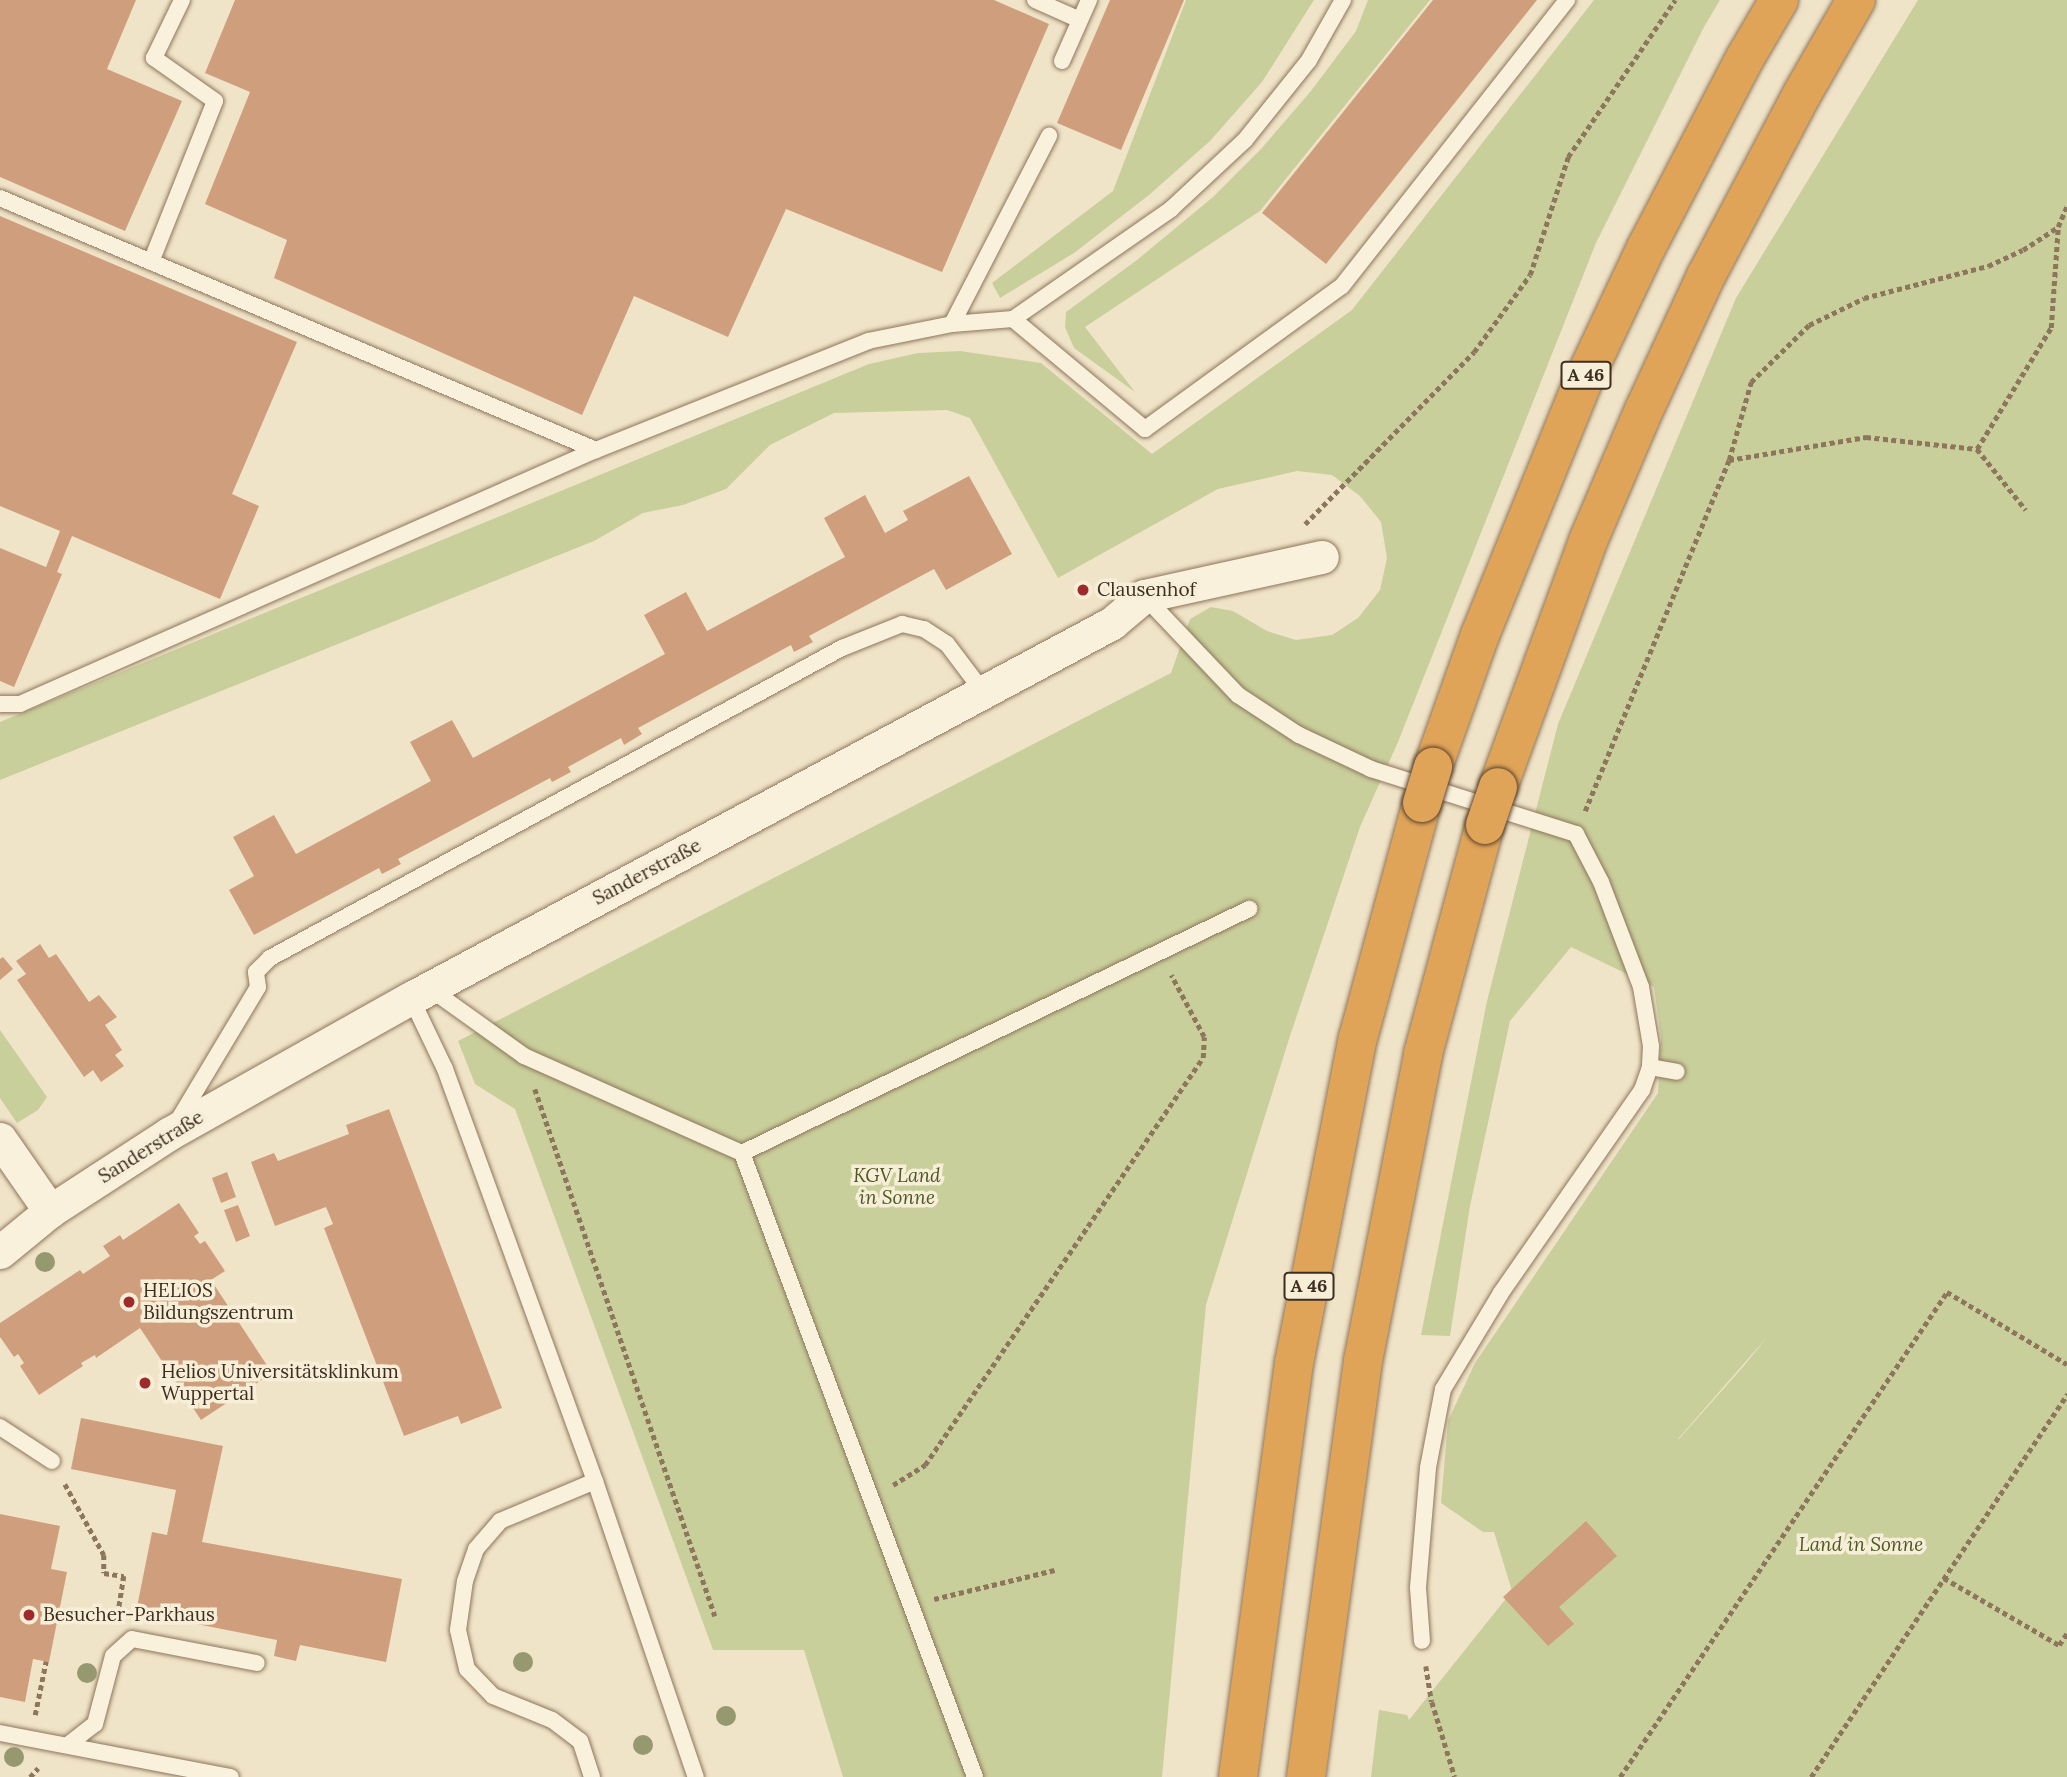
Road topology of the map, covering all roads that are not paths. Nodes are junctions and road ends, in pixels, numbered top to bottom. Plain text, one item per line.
1 (182, 0) edge
2 (1035, 0) edge
3 (1089, 0) edge
4 (1343, 0) edge
5 (1567, 0) edge
6 (1779, 0) edge
7 (1856, 0) edge
8 (1080, 20) junction
9 (1062, 61) dead end
10 (1049, 136) dead end
11 (0, 198) edge
12 (151, 262) junction
13 (1013, 319) junction
14 (952, 324) junction
15 (596, 450) junction
16 (1322, 557) dead end
17 (1144, 596) junction
18 (984, 693) junction
19 (0, 704) edge
20 (1248, 909) dead end
21 (420, 993) junction
22 (1650, 1067) junction
23 (1677, 1072) dead end
24 (170, 1133) junction
25 (0, 1139) edge
26 (742, 1153) junction
27 (50, 1211) junction
28 (0, 1252) edge
29 (0, 1427) edge
30 (52, 1461) road end
31 (595, 1481) junction
32 (1423, 1641) road end
33 (257, 1663) dead end
34 (0, 1732) edge
35 (69, 1744) junction
36 (230, 1777) edge
37 (592, 1777) edge
38 (696, 1777) edge
39 (975, 1777) edge
40 (1238, 1777) edge
41 (1306, 1777) edge

1 - 12 lane
2 - 8 lane
3 - 8 lane
4 - 13 lane
5 - 13 lane
6 - 40 highway, A 46, bridge
7 - 41 highway, bridge
8 - 9 lane
10 - 14 lane
11 - 12 lane
12 - 15 lane
13 - 14 lane
14 - 15 lane
15 - 19 lane
16 - 17 street, Sanderstraße
17 - 18 street, Sanderstraße
17 - 22 lane
18 - 21 street, Sanderstraße
18 - 24 lane
20 - 26 lane
21 - 24 street, Sanderstraße
21 - 26 lane
21 - 31 lane
22 - 23 lane
22 - 32 lane
24 - 27 street, Sanderstraße
25 - 27 street
26 - 39 lane
27 - 28 street, Sanderstraße
29 - 30 lane
31 - 37 lane
31 - 38 lane
33 - 35 lane
34 - 35 lane
35 - 36 lane

